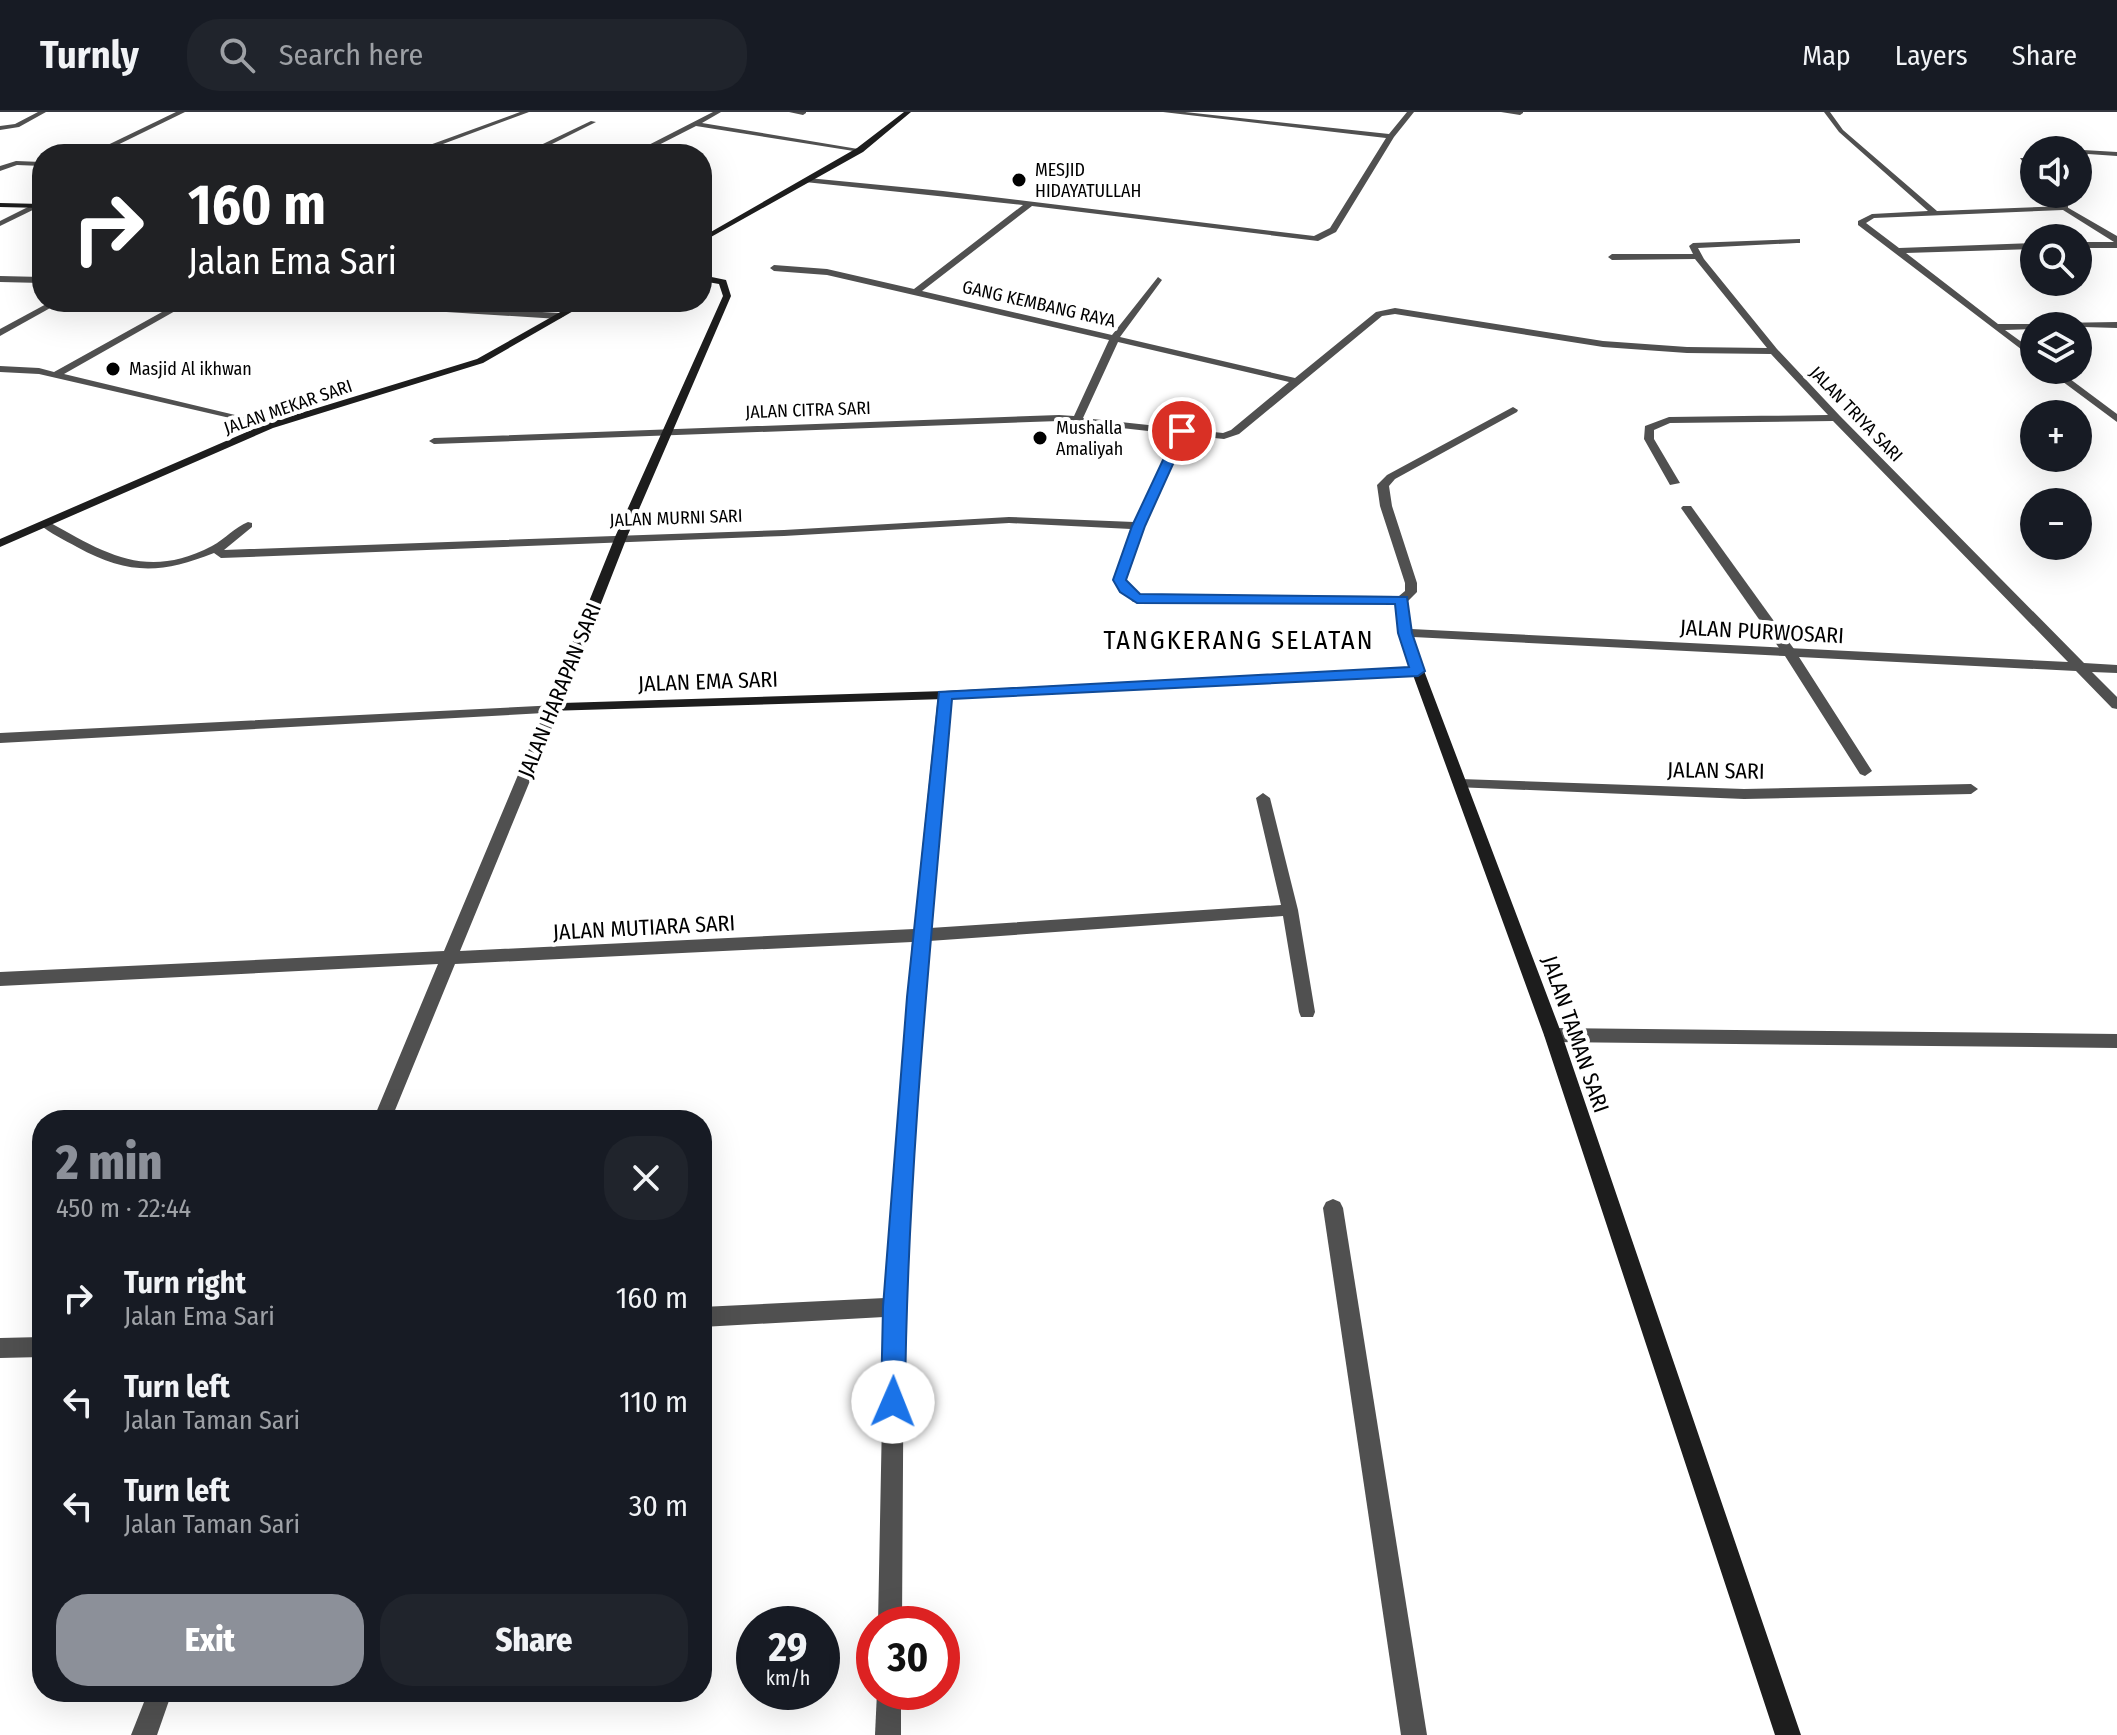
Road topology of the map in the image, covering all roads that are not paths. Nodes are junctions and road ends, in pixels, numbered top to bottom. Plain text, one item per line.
1 (43, 112) edge
2 (182, 112) edge
3 (526, 112) edge
4 (718, 112) edge
5 (792, 112) edge
6 (908, 112) edge
7 (1166, 112) edge
8 (1411, 112) edge
9 (1504, 112) edge
10 (1827, 112) edge
11 (803, 113) edge
12 (1520, 113) edge
13 (593, 122) dead end
14 (697, 124) junction
15 (0, 128) edge
16 (1391, 136) junction
17 (114, 144) edge
18 (437, 144) edge
19 (547, 144) edge
20 (656, 144) edge
21 (860, 150) junction
22 (2092, 152) edge
23 (2117, 154) edge
24 (32, 164) edge
25 (0, 169) edge
26 (808, 180) junction
27 (1030, 204) junction
28 (0, 205) edge
29 (32, 206) edge
30 (2065, 208) joint
31 (32, 210) edge
32 (1935, 213) junction
33 (0, 224) edge
34 (712, 234) edge
35 (1797, 241) dead end
36 (2117, 242) edge
37 (2092, 244) edge
38 (2020, 247) edge
39 (1896, 251) junction
40 (1698, 256) junction
41 (1612, 257) dead end
42 (774, 268) dead end
43 (0, 279) edge
44 (32, 280) edge
45 (712, 280) edge
46 (1158, 280) dead end
47 (916, 292) junction
48 (39, 312) edge
49 (169, 312) edge
50 (495, 312) edge
51 (566, 312) edge
52 (559, 316) junction
53 (2092, 325) edge
54 (2117, 325) edge
55 (2020, 326) edge
56 (1995, 327) junction
57 (0, 333) edge
58 (1115, 338) junction
59 (2020, 346) edge
60 (1774, 351) junction
61 (0, 369) edge
62 (55, 375) junction
63 (1296, 381) junction
64 (2071, 384) edge
65 (1513, 410) dead end
66 (1078, 418) junction
67 (1836, 418) junction
68 (2117, 419) edge
69 (269, 426) junction
70 (1182, 431) junction
71 (666, 433) junction
72 (434, 441) dead end
73 (1674, 483) dead end
74 (1687, 508) dead end
75 (45, 524) junction
76 (248, 525) dead end
77 (1138, 526) junction
78 (621, 537) junction
79 (0, 543) edge
80 (217, 548) junction
81 (1402, 600) junction
82 (1405, 633) junction
83 (1789, 652) junction
84 (2081, 669) junction
85 (2117, 669) edge
86 (1418, 671) junction
87 (945, 695) junction
88 (2117, 705) edge
89 (553, 708) junction
90 (0, 738) edge
91 (1865, 771) dead end
92 (1460, 784) junction
93 (1971, 789) dead end
94 (1263, 798) dead end
95 (1290, 910) junction
96 (921, 935) junction
97 (449, 960) junction
98 (0, 979) edge
99 (1307, 1012) dead end
100 (1553, 1035) junction
101 (2117, 1041) edge
102 (386, 1110) edge
103 (1333, 1208) dead end
104 (894, 1307) junction
105 (712, 1316) edge
106 (32, 1347) edge
107 (0, 1348) edge
108 (890, 1606) edge
109 (156, 1702) edge
110 (889, 1710) edge
111 (144, 1735) edge
112 (888, 1735) edge
113 (1414, 1735) edge
114 (1788, 1735) edge

1 - 15 street
2 - 17 street
3 - 18 street
4 - 14 street
5 - 11 street
6 - 21 street
7 - 16 street
8 - 16 street
9 - 12 street
10 - 32 street
13 - 19 street
14 - 20 street
14 - 21 street
16 - 27 street
21 - 26 street
22 - 23 street
24 - 25 street
26 - 27 street
26 - 34 street
27 - 47 street
28 - 29 street
30 - 32 street
30 - 36 street
31 - 33 street
32 - 39 street
35 - 40 street
36 - 37 street
38 - 39 street
39 - 56 street
40 - 41 street
40 - 60 street, JALAN TRIYA SARI
42 - 47 street, GANG KEMBANG RAYA
43 - 44 street
45 - 71 street, JALAN HARAPAN SARI
46 - 58 street
47 - 58 street, GANG KEMBANG RAYA
48 - 57 street
49 - 62 street
50 - 52 street
51 - 52 street, JALAN MEKAR SARI
52 - 69 street, JALAN MEKAR SARI
53 - 54 street
55 - 56 street
56 - 59 street
58 - 63 street, GANG KEMBANG RAYA
58 - 66 street
60 - 63 street
60 - 67 street, JALAN TRIYA SARI
61 - 62 street
62 - 69 street
63 - 70 street, JALAN CITRA SARI
64 - 68 street
65 - 81 street, JALAN TAMAN SARI
66 - 70 street, JALAN CITRA SARI
66 - 71 street, JALAN CITRA SARI
67 - 73 street
67 - 84 street, JALAN TRIYA SARI
69 - 75 street, JALAN MEKAR SARI
70 - 77 street
71 - 72 street, JALAN CITRA SARI
71 - 78 street, JALAN HARAPAN SARI
74 - 83 street
75 - 79 street, JALAN MEKAR SARI
75 - 80 street
76 - 80 street
77 - 78 street, JALAN MURNI SARI
77 - 81 street
78 - 80 street, JALAN MURNI SARI
78 - 89 street, JALAN HARAPAN SARI
81 - 82 street, JALAN TAMAN SARI
82 - 83 street, JALAN PURWOSARI
82 - 86 street, JALAN TAMAN SARI
83 - 84 street, JALAN PURWOSARI
83 - 91 street
84 - 85 street, JALAN PURWOSARI
84 - 88 street, JALAN TRIYA SARI
86 - 87 street, JALAN EMA SARI
86 - 92 street, JALAN TAMAN SARI
87 - 89 street, JALAN EMA SARI
87 - 96 street
89 - 90 street, JALAN EMA SARI
89 - 97 street, JALAN HARAPAN SARI
92 - 93 street, JALAN SARI
92 - 100 street, JALAN TAMAN SARI
94 - 95 street
95 - 96 street, JALAN MUTIARA SARI
95 - 99 street
96 - 97 street, JALAN MUTIARA SARI
96 - 104 street
97 - 98 street, JALAN MUTIARA SARI
97 - 102 street, JALAN HARAPAN SARI
100 - 101 street
100 - 114 street, JALAN TAMAN SARI
103 - 113 street
104 - 105 street
104 - 108 street
106 - 107 street
109 - 111 street
110 - 112 street

